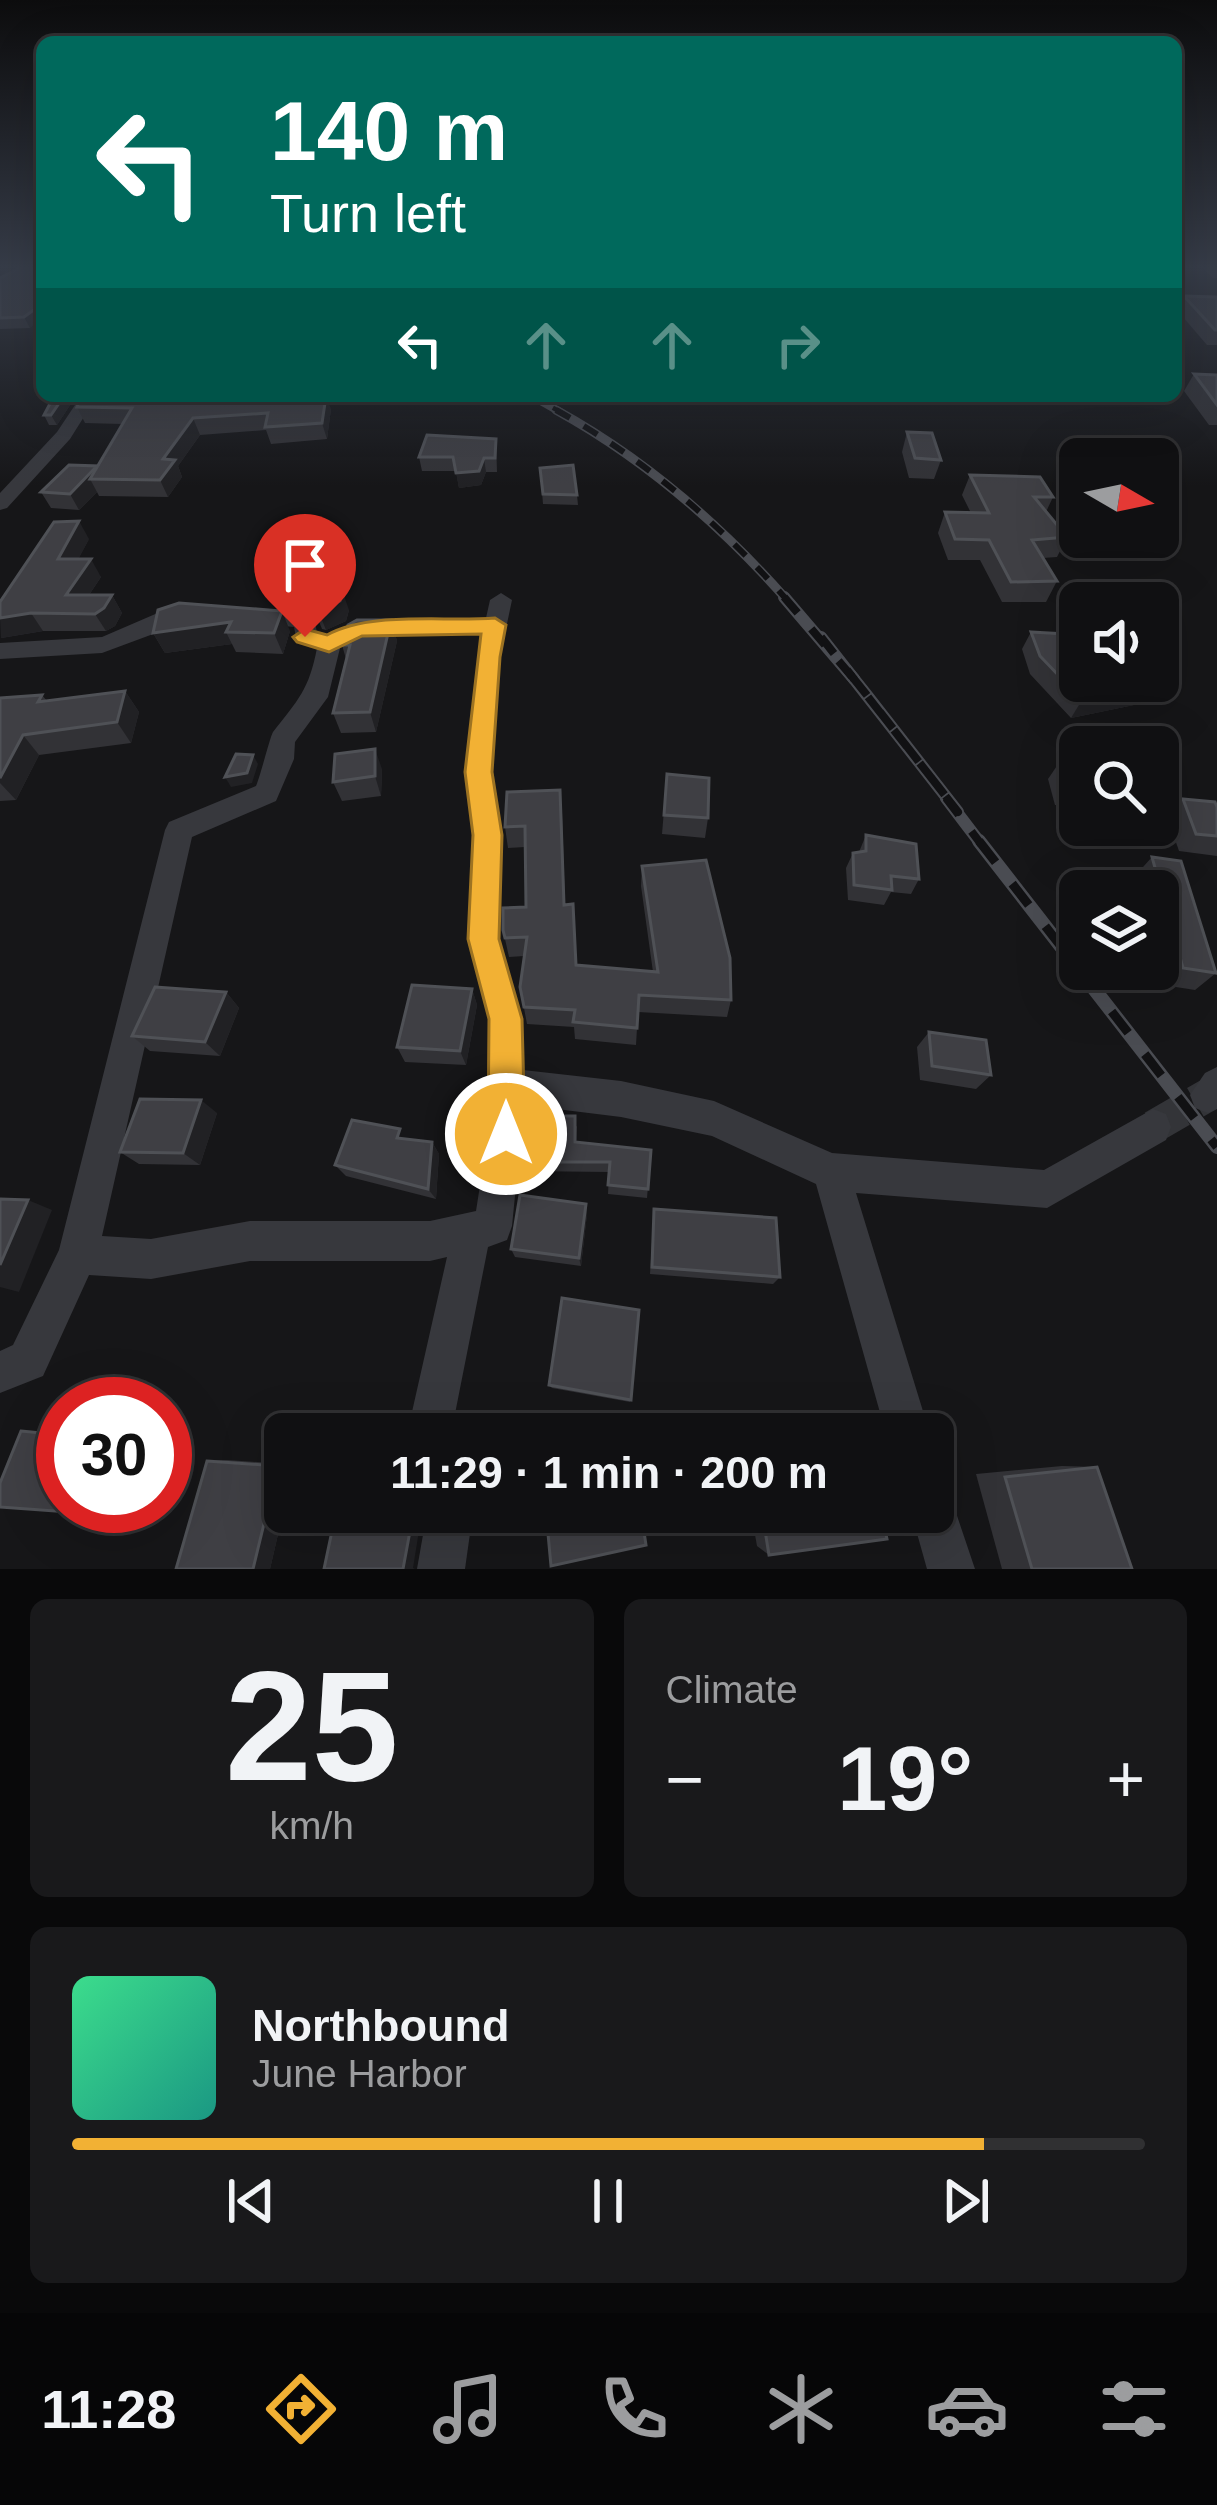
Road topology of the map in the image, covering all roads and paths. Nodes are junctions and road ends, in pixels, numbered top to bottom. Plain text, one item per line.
1 (84, 402) edge
2 (0, 504) edge
3 (329, 644) junction
4 (0, 650) edge
5 (506, 1085) junction
6 (1153, 1127) tunnel mouth
7 (831, 1172) junction
8 (472, 1232) junction
9 (78, 1254) junction
10 (0, 1372) edge
11 (433, 1413) edge
12 (902, 1413) edge
13 (447, 1533) edge
14 (941, 1533) edge
15 (441, 1569) edge
16 (952, 1569) edge

1 - 2 street
3 - 4 street
3 - 5 street
3 - 9 street
5 - 7 street
5 - 8 street
6 - 7 street
7 - 12 street
8 - 9 street
8 - 11 street
9 - 10 street
13 - 15 street
14 - 16 street

